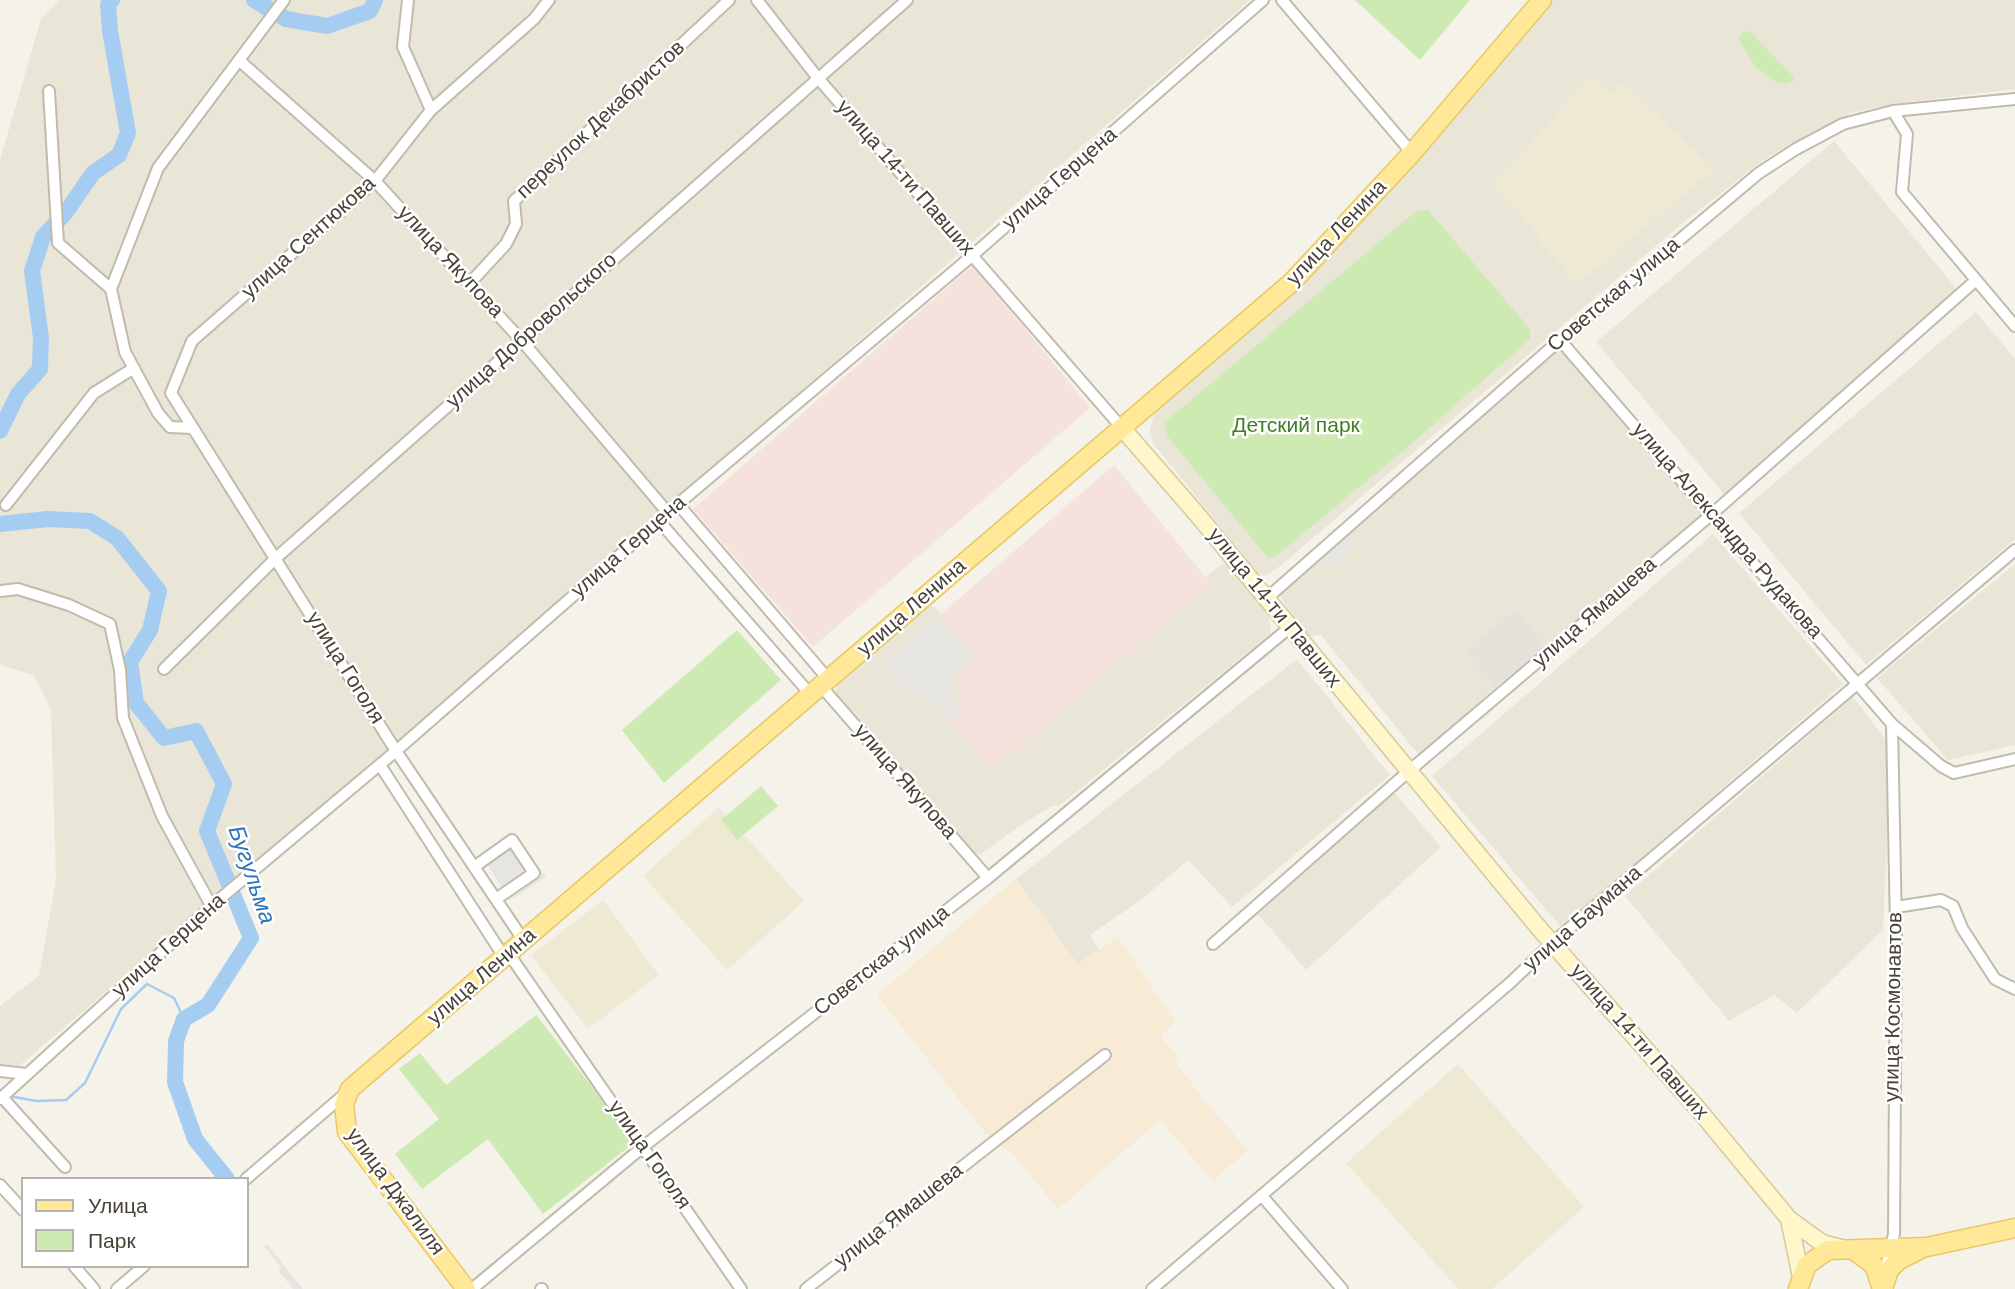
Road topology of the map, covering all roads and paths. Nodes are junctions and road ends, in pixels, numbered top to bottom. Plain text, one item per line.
1 (284, 0) edge
2 (408, 0) edge
3 (549, 0) edge
4 (729, 0) edge
5 (757, 0) edge
6 (906, 0) edge
7 (1263, 0) edge
8 (1282, 0) edge
9 (1542, 0) edge
10 (240, 62) junction
11 (817, 77) junction
12 (49, 92) dead end
13 (2015, 99) edge
14 (431, 110) junction
15 (1893, 111) junction
16 (1412, 153) junction
17 (375, 181) junction
18 (973, 255) junction
19 (1975, 281) junction
20 (470, 282) junction
21 (111, 289) junction
22 (2015, 326) edge
23 (1560, 340) junction
24 (522, 341) junction
25 (134, 368) junction
26 (171, 393) joint
27 (192, 428) junction
28 (1122, 428) junction
29 (678, 503) junction
30 (6, 505) dead end
31 (668, 513) junction
32 (1712, 514) junction
33 (659, 521) junction
34 (2015, 550) edge
35 (276, 558) junction
36 (0, 591) edge
37 (1266, 599) junction
38 (1289, 628) junction
39 (164, 669) dead end
40 (1857, 682) junction
41 (820, 687) junction
42 (1892, 724) junction
43 (396, 751) junction
44 (2015, 759) edge
45 (380, 765) junction
46 (1409, 771) junction
47 (474, 867) junction
48 (988, 878) junction
49 (496, 899) junction
50 (212, 907) junction
51 (1896, 907) junction
52 (524, 941) junction
53 (1552, 943) junction
54 (1213, 944) dead end
55 (506, 955) junction
56 (2015, 989) edge
57 (1105, 1055) dead end
58 (0, 1071) edge
59 (26, 1074) junction
60 (350, 1089) junction
61 (1, 1098) edge
62 (644, 1146) junction
63 (65, 1167) dead end
64 (248, 1177) edge
65 (0, 1185) edge
66 (1262, 1196) junction
67 (21, 1208) edge
68 (1789, 1219) junction
69 (2015, 1228) edge
70 (1927, 1247) junction
71 (1889, 1248) junction
72 (1847, 1249) junction
73 (76, 1268) edge
74 (142, 1268) edge
75 (1799, 1285) edge
76 (94, 1289) edge
77 (117, 1289) edge
78 (466, 1289) edge
79 (472, 1289) edge
80 (741, 1289) edge
81 (806, 1289) edge
82 (1152, 1289) edge
83 (1342, 1289) edge
84 (1882, 1289) edge

1 - 10 street
2 - 14 street
3 - 14 street, улица Сентюкова
4 - 20 street, переулок Декабристов
5 - 11 street, улица 14-ти Павших
6 - 11 street, улица Добровольского
7 - 18 street, улица Герцена
8 - 16 street
9 - 16 main road, улица Ленина
10 - 17 street, улица Якупова
10 - 21 street
11 - 18 street, улица 14-ти Павших
11 - 24 street, улица Добровольского
12 - 21 street
13 - 15 street, Советская улица
14 - 17 street, улица Сентюкова
15 - 19 street
15 - 23 street, Советская улица
16 - 28 main road, улица Ленина
17 - 20 street, улица Якупова
17 - 26 street, улица Сентюкова
18 - 28 street, улица 14-ти Павших
18 - 29 street, улица Герцена
19 - 22 street
19 - 32 street, улица Ямашева
20 - 24 street, улица Якупова
21 - 25 street
23 - 32 street, улица Александра Рудакова
23 - 37 street, Советская улица
24 - 31 street, улица Якупова
24 - 35 street, улица Добровольского
25 - 27 street
25 - 30 street
26 - 27 street, улица Гоголя
27 - 35 street, улица Гоголя
28 - 37 street, улица 14-ти Павших
28 - 41 main road, улица Ленина
29 - 31 street, улица Герцена
29 - 41 street
31 - 33 street, улица Герцена
32 - 40 street, улица Александра Рудакова
32 - 46 street, улица Ямашева
33 - 41 street
33 - 43 street, улица Герцена
34 - 40 street, улица Баумана
35 - 39 street, улица Добровольского
35 - 43 street, улица Гоголя
36 - 50 street
37 - 38 street, улица 14-ти Павших
38 - 46 street, улица 14-ти Павших
38 - 48 street, Советская улица
40 - 42 street, улица Александра Рудакова
40 - 53 street, улица Баумана
41 - 48 street, улица Якупова
41 - 52 main road, улица Ленина
42 - 44 street, улица Александра Рудакова
42 - 51 street, улица Космонавтов
43 - 45 street, улица Герцена
43 - 47 street, улица Гоголя
45 - 50 street, улица Герцена
45 - 55 street, улица Гоголя
46 - 53 street, улица 14-ти Павших
46 - 54 street, улица Ямашева
47 - 49 street, улица Гоголя
47 - 49 street
48 - 62 street, Советская улица
49 - 52 street, улица Гоголя
50 - 59 street, улица Герцена
51 - 56 street
51 - 71 street, улица Космонавтов
52 - 55 main road, улица Ленина
53 - 66 street, улица Баумана
53 - 68 street, улица 14-ти Павших
55 - 60 main road, улица Ленина
55 - 62 street, улица Гоголя
57 - 81 street, улица Ямашева
58 - 59 street
59 - 61 street, улица Герцена
60 - 64 street, улица Ленина
60 - 78 main road, улица Джалиля
61 - 63 street
62 - 79 street, Советская улица
62 - 80 street, улица Гоголя
65 - 67 street
66 - 82 street, улица Баумана
66 - 83 street
68 - 72 street
68 - 75 street
69 - 70 main road
70 - 71 main road
70 - 84 main road
71 - 72 main road
71 - 84 street, улица Космонавтов
72 - 75 main road
72 - 84 main road
73 - 76 street
74 - 77 street

